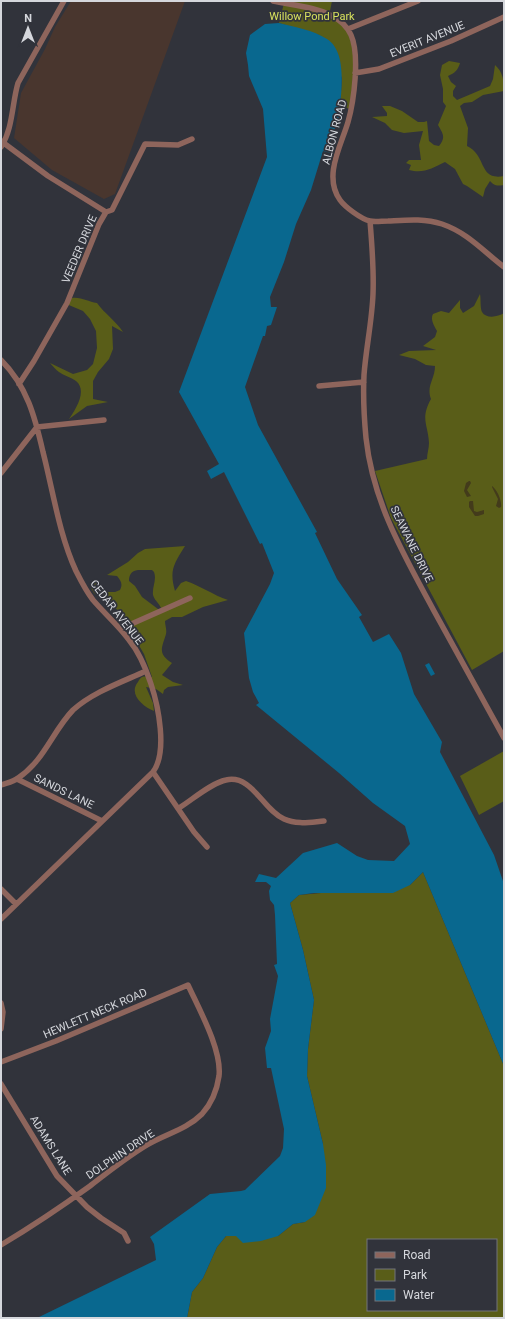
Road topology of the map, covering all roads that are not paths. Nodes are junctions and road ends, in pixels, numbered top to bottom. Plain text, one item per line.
1 (64, 1) edge
2 (273, 1) edge
3 (418, 1) edge
4 (504, 17) edge
5 (348, 29) junction
6 (355, 74) junction
7 (192, 139) dead end
8 (2, 143) edge
9 (106, 212) junction
10 (370, 222) junction
11 (504, 267) edge
12 (1, 360) edge
13 (364, 382) junction
14 (19, 384) junction
15 (319, 386) dead end
16 (104, 420) dead end
17 (37, 426) junction
18 (1, 473) edge
19 (190, 598) dead end
20 (120, 629) junction
21 (146, 671) junction
22 (504, 738) edge
23 (153, 772) junction
24 (17, 779) junction
25 (1, 785) edge
26 (179, 808) junction
27 (102, 821) junction
28 (324, 821) dead end
29 (207, 847) dead end
30 (1, 889) edge
31 (16, 904) junction
32 (1, 919) edge
33 (192, 993) joint
34 (1, 1003) edge
35 (1, 1029) edge
36 (1, 1062) edge
37 (1, 1084) edge
38 (75, 1195) junction
39 (128, 1241) dead end
40 (1, 1245) edge

1 - 8 street
2 - 5 street
3 - 5 street
4 - 6 street, EVERIT AVENUE
5 - 6 street, ALBON ROAD
6 - 10 street, ALBON ROAD
7 - 9 street, VEEDER DRIVE
8 - 9 street
9 - 14 street, VEEDER DRIVE
10 - 11 street
10 - 13 street, SEAWANE DRIVE
12 - 14 street, CEDAR AVENUE
13 - 15 street
13 - 22 street, SEAWANE DRIVE
14 - 17 street, CEDAR AVENUE
16 - 17 street
17 - 18 street
17 - 20 street, CEDAR AVENUE
19 - 20 street
20 - 21 street, CEDAR AVENUE
21 - 23 street, CEDAR AVENUE
21 - 24 street
23 - 26 street
23 - 27 street, CEDAR AVENUE
24 - 25 street
24 - 27 street, SANDS LANE
26 - 28 street
26 - 29 street
27 - 31 street, CEDAR AVENUE
30 - 31 street
31 - 32 street, CEDAR AVENUE
33 - 36 street, HEWLETT NECK ROAD
33 - 38 street, DOLPHIN DRIVE
34 - 35 street
37 - 38 street, ADAMS LANE
38 - 39 street, ADAMS LANE
38 - 40 street, DOLPHIN DRIVE

